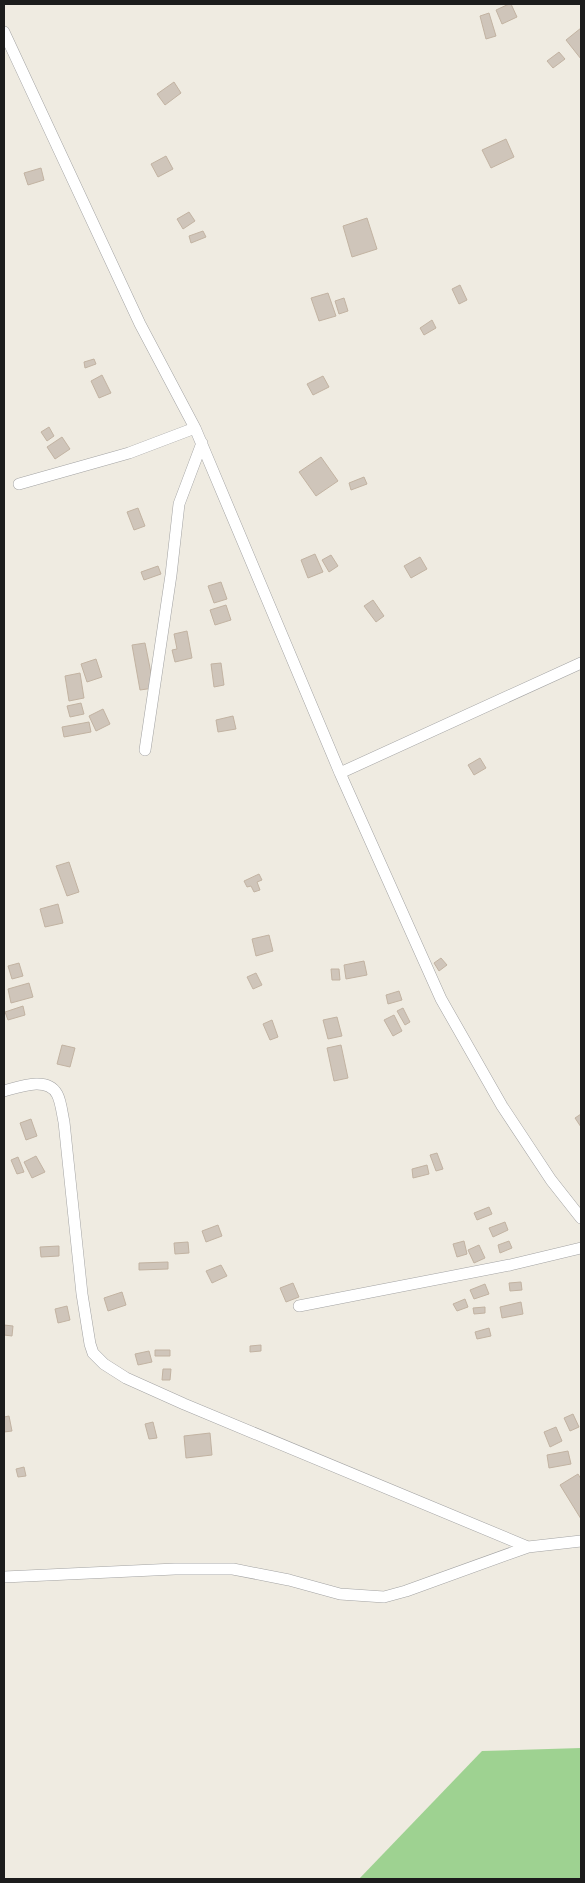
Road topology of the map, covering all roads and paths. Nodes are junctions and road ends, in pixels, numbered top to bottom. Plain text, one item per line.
1 (4, 32) edge
2 (195, 428) junction
3 (202, 443) junction
4 (18, 484) dead end
5 (581, 663) edge
6 (145, 750) dead end
7 (340, 772) junction
8 (4, 1091) edge
9 (581, 1218) edge
10 (581, 1248) edge
11 (299, 1306) dead end
12 (581, 1541) edge
13 (528, 1547) junction
14 (4, 1577) edge

1 - 2 street
2 - 3 street
2 - 4 street
3 - 6 street
3 - 7 street
5 - 7 street
7 - 9 street
8 - 13 street
10 - 11 street
12 - 13 street
13 - 14 street

